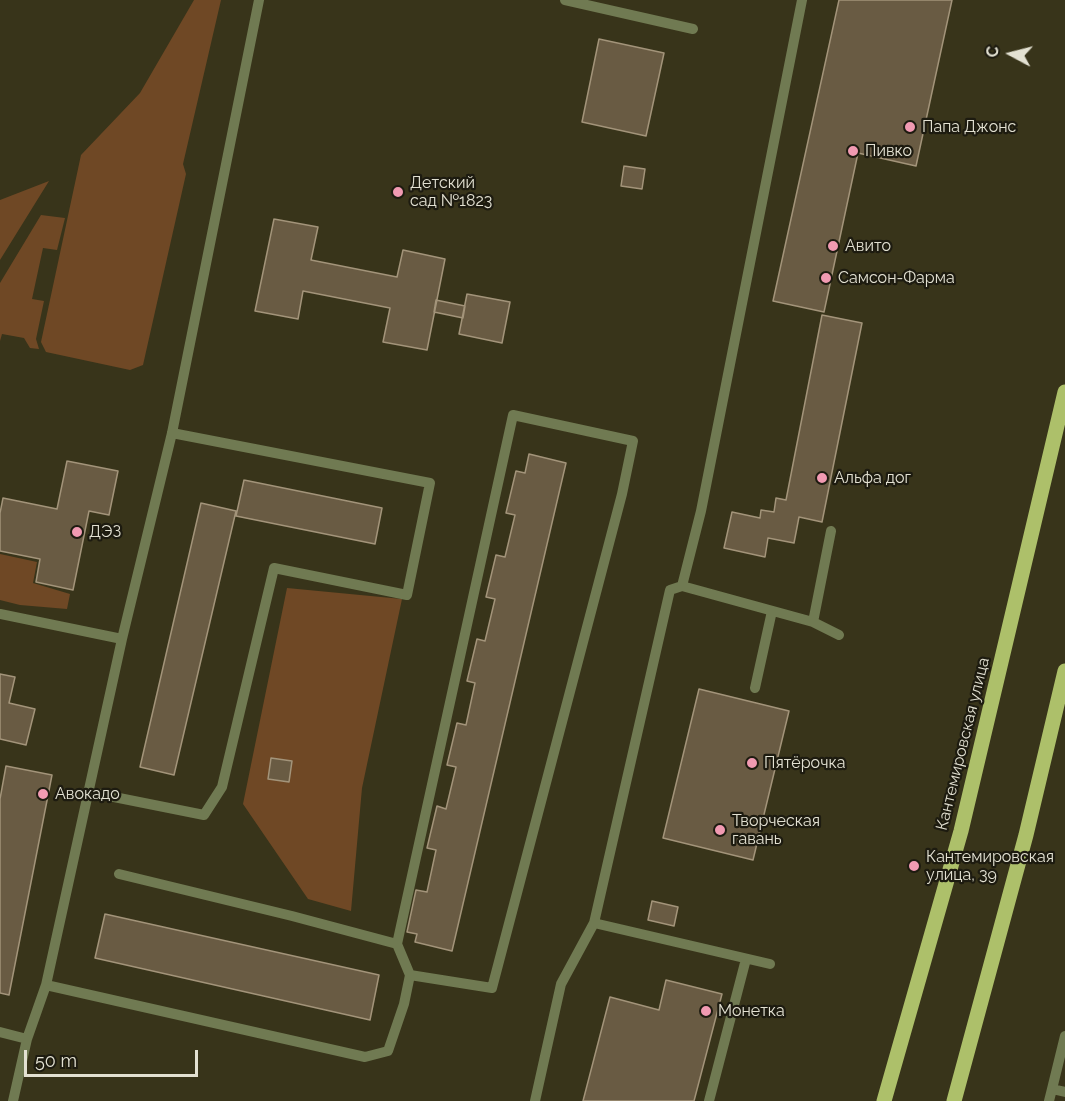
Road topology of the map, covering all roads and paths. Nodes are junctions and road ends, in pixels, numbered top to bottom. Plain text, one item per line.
1 (259, 0) edge
2 (565, 0) edge
3 (802, 0) edge
4 (693, 29) dead end
5 (1065, 392) edge
6 (172, 433) junction
7 (831, 531) dead end
8 (682, 586) junction
9 (772, 610) junction
10 (0, 614) edge
11 (813, 621) junction
12 (839, 635) dead end
13 (122, 639) junction
14 (1065, 671) edge
15 (755, 688) dead end
16 (89, 792) junction
17 (119, 874) dead end
18 (594, 922) junction
19 (397, 944) junction
20 (747, 959) junction
21 (770, 964) dead end
22 (410, 975) junction
23 (46, 985) junction
24 (0, 1032) edge
25 (1065, 1036) edge
26 (27, 1039) junction
27 (1052, 1089) junction
28 (1065, 1092) edge
29 (13, 1101) edge
30 (535, 1101) edge
31 (709, 1101) edge
32 (884, 1101) edge
33 (954, 1101) edge
34 (1049, 1101) edge

1 - 6 lane
2 - 4 lane
3 - 8 lane
5 - 32 main road, Кантемировская улица
6 - 13 lane
6 - 16 lane
7 - 11 lane
8 - 9 lane
8 - 18 lane
9 - 11 lane
9 - 15 lane
10 - 13 lane
11 - 12 lane
13 - 16 lane
14 - 33 main road
16 - 23 lane
17 - 19 lane
18 - 20 lane
18 - 30 lane
19 - 22 lane
19 - 22 lane
20 - 21 lane
20 - 31 lane
22 - 23 lane
23 - 26 lane
24 - 26 lane
25 - 27 lane
26 - 29 lane
27 - 28 lane
27 - 34 lane

